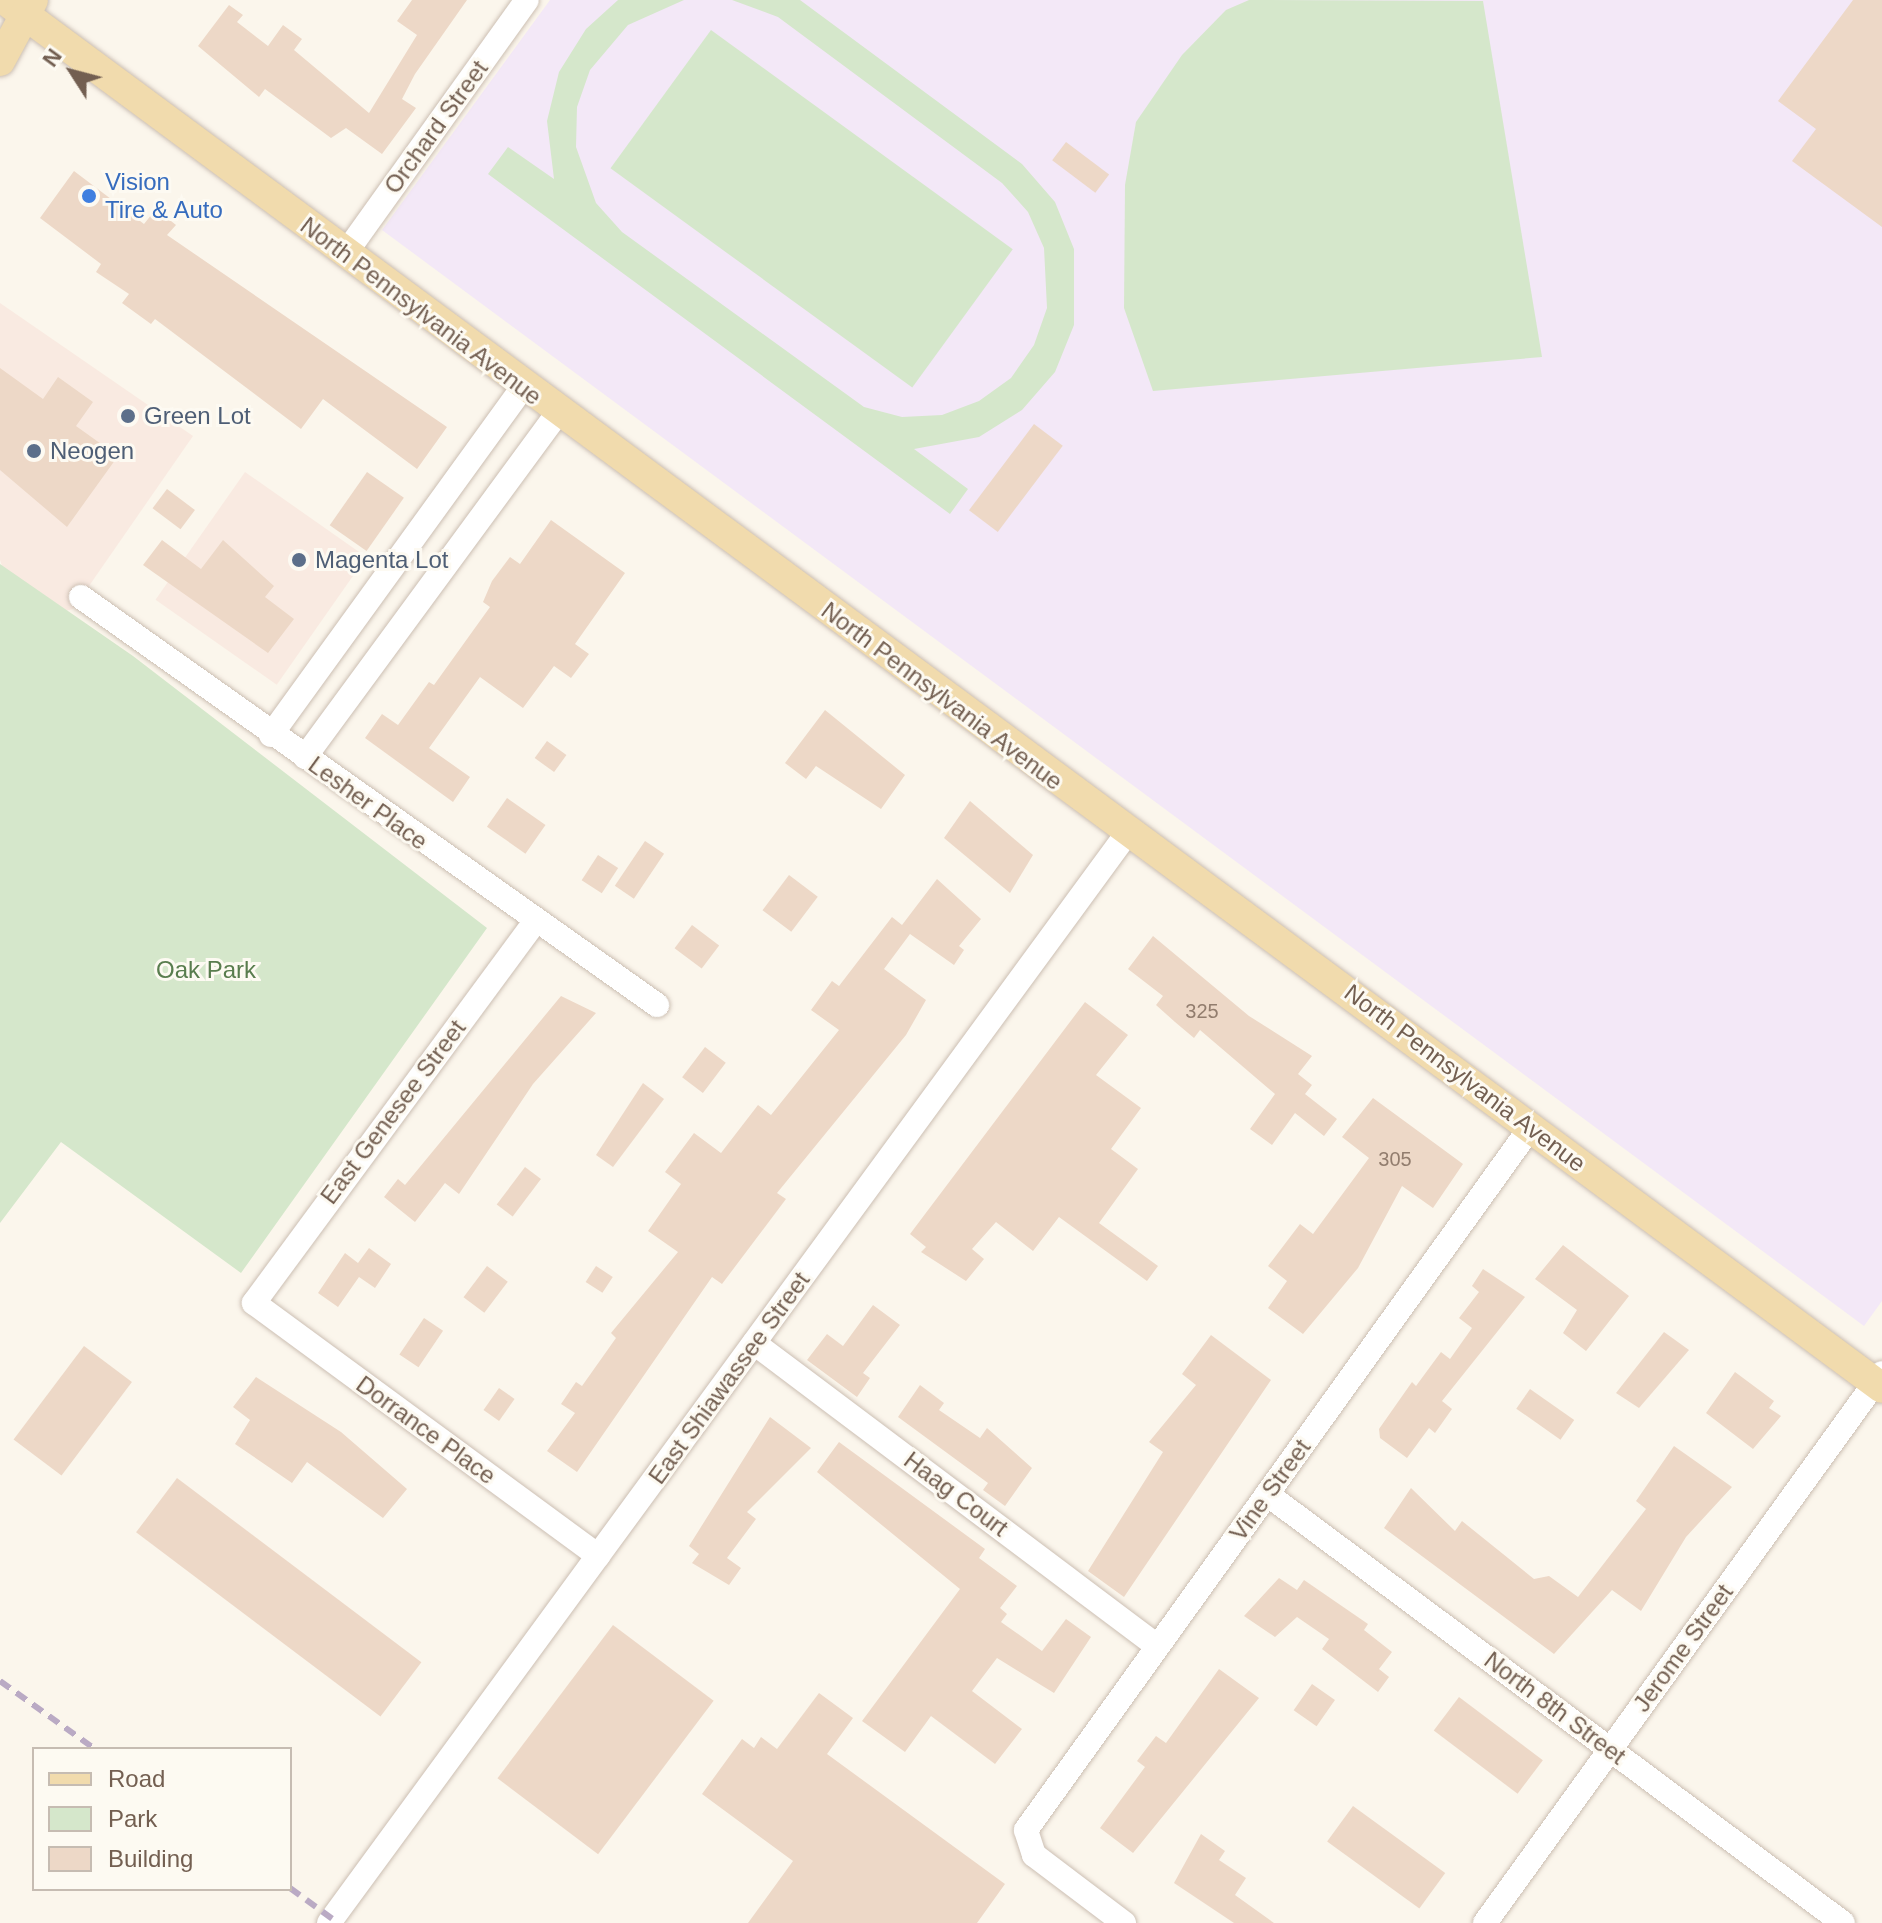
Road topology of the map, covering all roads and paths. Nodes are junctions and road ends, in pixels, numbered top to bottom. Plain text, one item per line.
1 (527, 0) edge
2 (21, 5) edge
3 (0, 61) edge
4 (345, 254) junction
5 (523, 387) junction
6 (558, 413) junction
7 (81, 597) dead end
8 (271, 735) junction
9 (305, 757) junction
10 (1128, 832) junction
11 (534, 923) junction
12 (657, 1005) dead end
13 (1530, 1128) junction
14 (254, 1303) joint
15 (754, 1343) junction
16 (1880, 1381) edge
17 (1267, 1494) junction
18 (598, 1556) junction
19 (1157, 1646) junction
20 (1610, 1749) junction
21 (329, 1923) edge
22 (1124, 1923) edge
23 (1485, 1923) edge
24 (1843, 1923) edge

1 - 4 street, Orchard Street
2 - 3 main road
2 - 4 main road, North Pennsylvania Avenue
4 - 5 main road, North Pennsylvania Avenue
5 - 6 main road, North Pennsylvania Avenue
5 - 8 street
6 - 9 street
6 - 10 main road, North Pennsylvania Avenue
7 - 8 street, Lesher Place
8 - 9 street, Lesher Place
9 - 11 street, Lesher Place
10 - 13 main road, North Pennsylvania Avenue
10 - 15 street, East Shiawassee Street
11 - 12 street, Lesher Place
11 - 14 street, East Genesee Street
13 - 16 main road, North Pennsylvania Avenue
13 - 17 street, Vine Street
14 - 18 street, Dorrance Place
15 - 18 street, East Shiawassee Street
15 - 19 street, Haag Court
16 - 20 street, Jerome Street
17 - 19 street, Vine Street
17 - 20 street, North 8th Street
18 - 21 street, East Shiawassee Street
19 - 22 street, Vine Street
20 - 23 street, Jerome Street
20 - 24 street, North 8th Street

